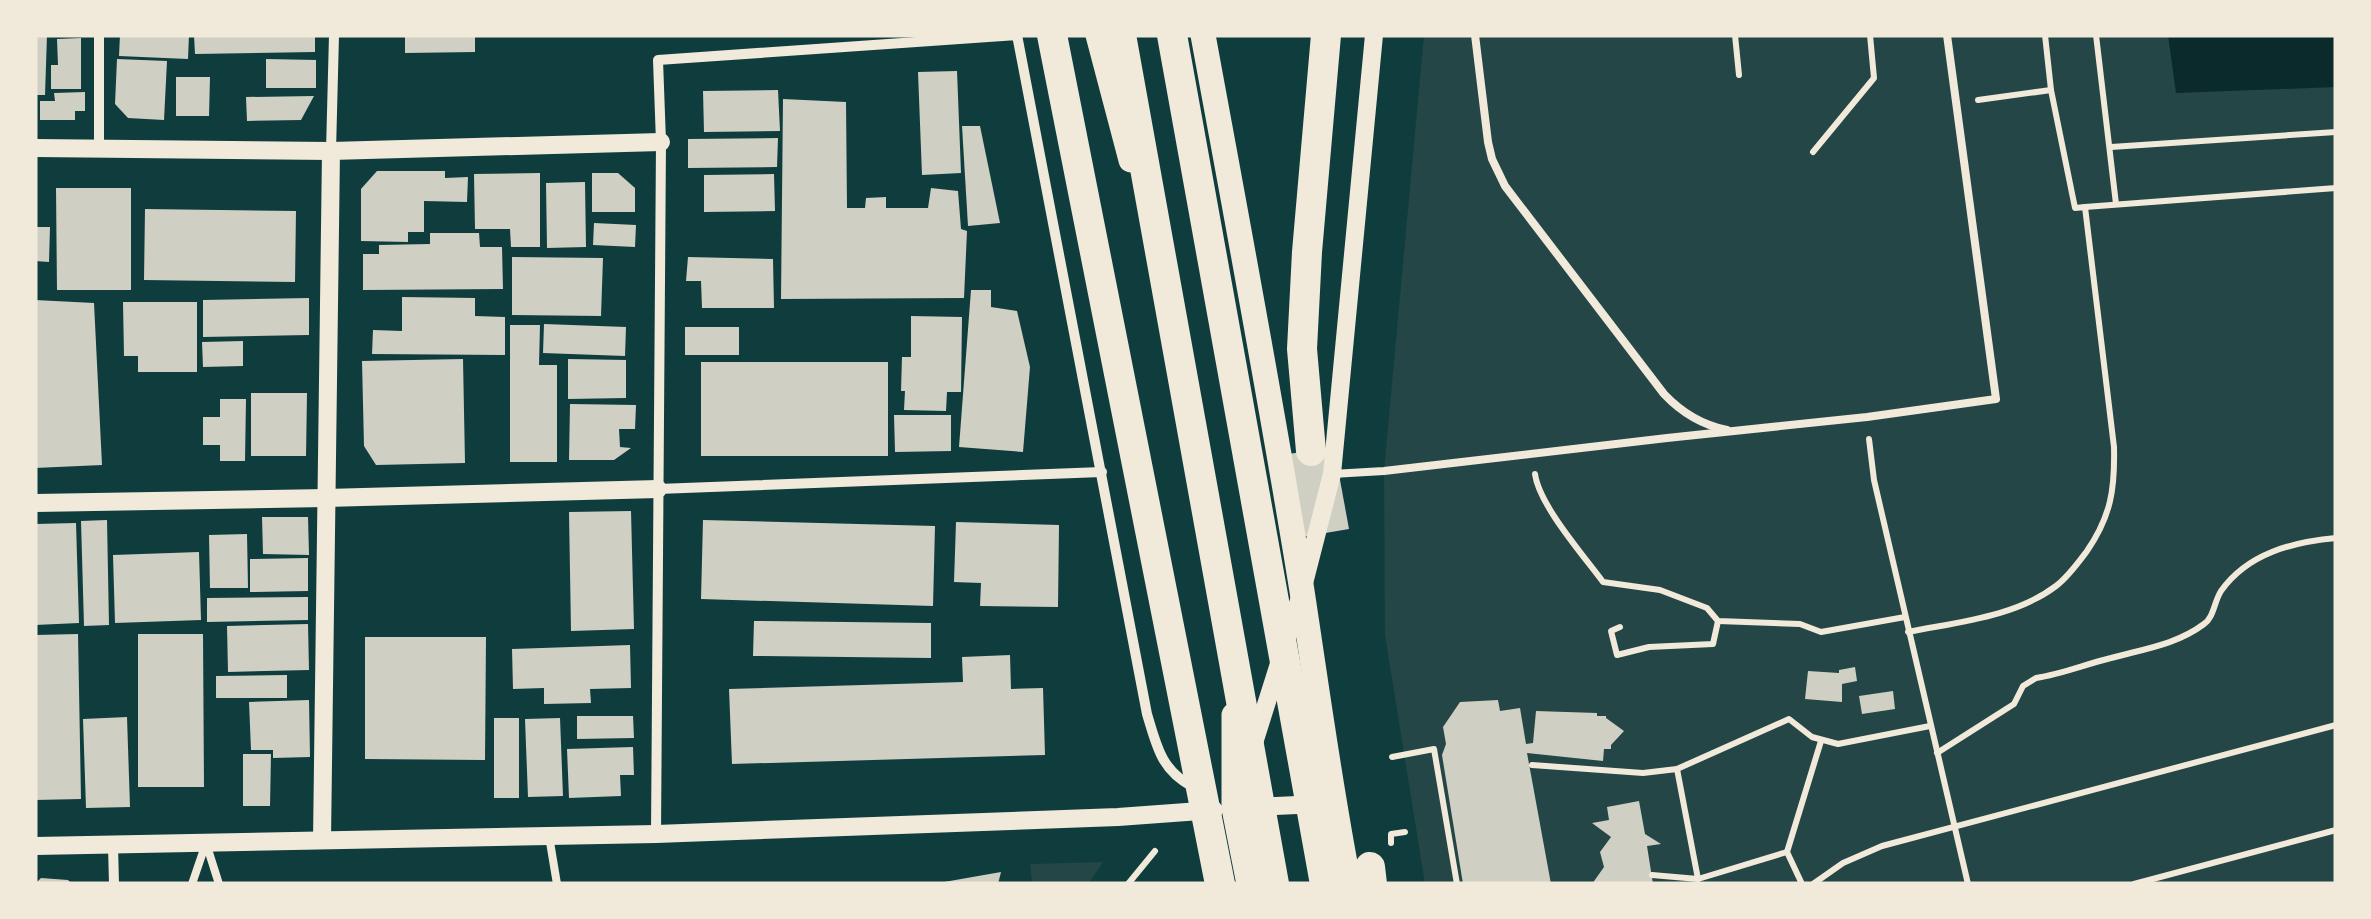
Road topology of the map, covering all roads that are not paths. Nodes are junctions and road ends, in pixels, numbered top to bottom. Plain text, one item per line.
1 (98, 35) edge
2 (334, 35) edge
3 (1017, 35) edge
4 (1052, 35) edge
5 (1098, 35) edge
6 (1121, 35) edge
7 (1172, 35) edge
8 (1203, 35) edge
9 (1326, 35) edge
10 (1374, 35) edge
11 (1475, 35) edge
12 (1947, 35) edge
13 (661, 142) junction
14 (35, 148) edge
15 (98, 148) junction
16 (331, 151) junction
17 (1736, 432) junction
18 (1310, 451) dead end
19 (1102, 472) junction
20 (1332, 474) junction
21 (658, 489) junction
22 (326, 498) junction
23 (35, 503) edge
24 (1302, 591) junction
25 (1333, 804) junction
26 (1234, 808) junction
27 (656, 834) junction
28 (549, 836) junction
29 (322, 840) junction
30 (206, 843) junction
31 (114, 845) junction
32 (35, 846) edge
33 (1364, 878) edge
34 (114, 884) edge
35 (192, 884) edge
36 (220, 884) edge
37 (557, 884) edge
38 (1220, 884) edge
39 (1249, 884) edge
40 (1274, 884) edge
41 (1325, 884) edge

1 - 15 street
2 - 16 street
3 - 13 street
3 - 19 street
4 - 38 highway
5 - 26 main road
6 - 40 highway
7 - 41 highway
8 - 24 main road
9 - 18 highway
10 - 20 street
11 - 17 lane
12 - 17 lane
13 - 16 street
13 - 21 street
14 - 15 street
15 - 16 street
16 - 22 street
17 - 20 lane
19 - 21 street
19 - 26 street
20 - 24 street
21 - 22 street
21 - 27 street
22 - 23 street
22 - 29 street
24 - 25 main road
24 - 26 street
25 - 26 street
25 - 33 main road
26 - 27 street
26 - 39 main road
27 - 28 street
28 - 29 street
28 - 37 lane
29 - 30 street
30 - 31 street
30 - 35 lane
30 - 36 lane
31 - 32 street
31 - 34 street

